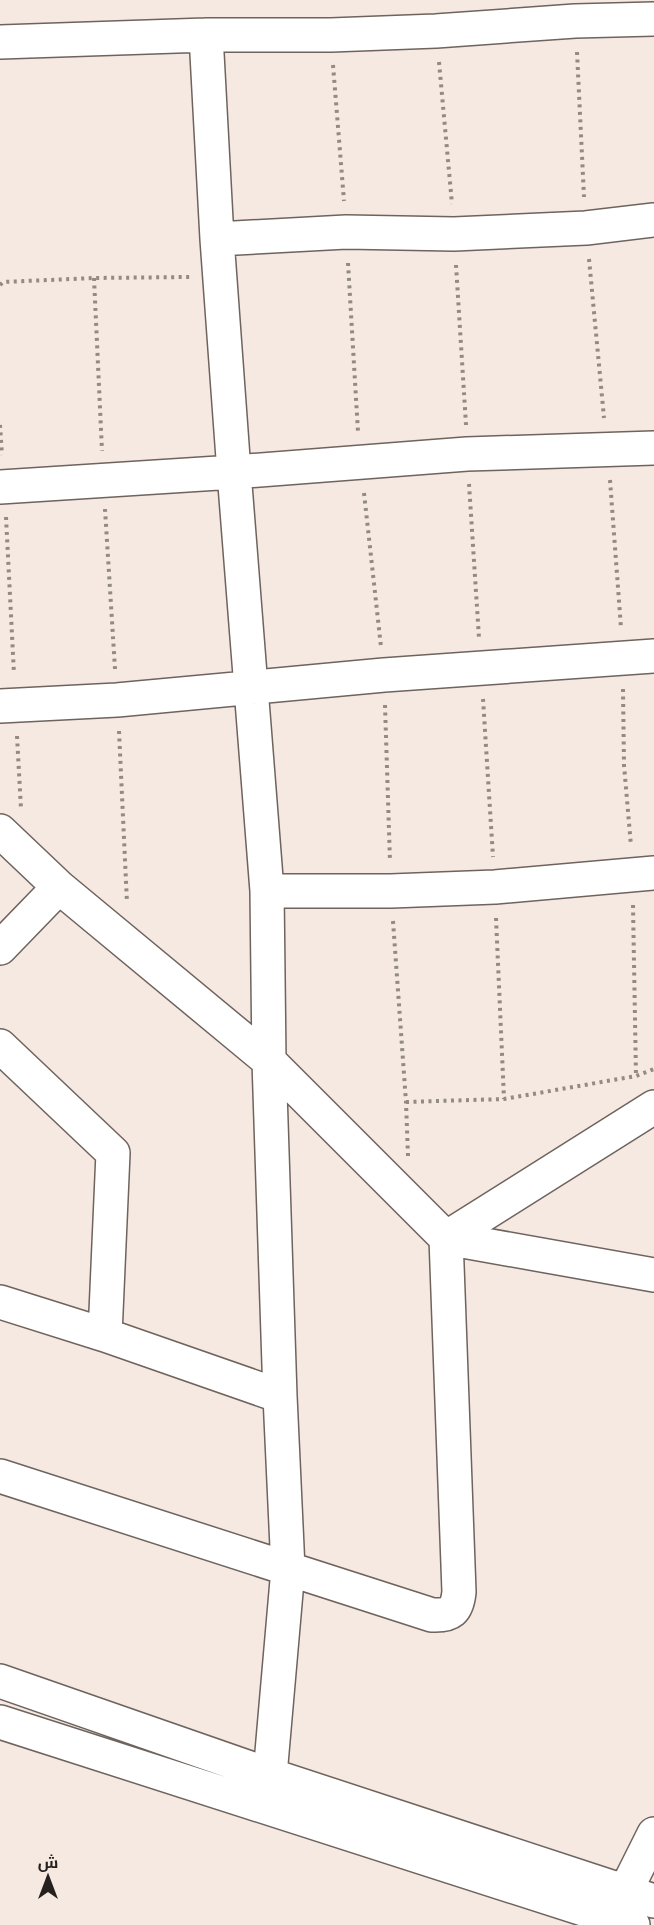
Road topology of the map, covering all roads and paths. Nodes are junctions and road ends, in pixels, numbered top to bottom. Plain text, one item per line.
1 (654, 19) edge
2 (575, 21) junction
3 (436, 31) junction
4 (206, 35) junction
5 (331, 35) junction
6 (0, 42) edge
7 (654, 220) edge
8 (586, 228) junction
9 (346, 232) junction
10 (454, 234) junction
11 (217, 239) junction
12 (221, 276) junction
13 (94, 278) junction
14 (0, 285) edge
15 (0, 425) edge
16 (654, 448) edge
17 (607, 450) junction
18 (467, 454) junction
19 (360, 461) junction
20 (234, 472) junction
21 (103, 479) junction
22 (2, 486) edge
23 (638, 657) edge
24 (481, 668) junction
25 (384, 675) junction
26 (252, 688) junction
27 (117, 700) junction
28 (8, 705) edge
29 (11, 841) edge
30 (643, 874) edge
31 (59, 887) junction
32 (495, 887) junction
33 (267, 891) junction
34 (391, 891) junction
35 (129, 944) junction
36 (0, 948) edge
37 (0, 1046) edge
38 (269, 1061) junction
39 (654, 1070) edge
40 (636, 1076) junction
41 (504, 1099) junction
42 (406, 1102) junction
43 (654, 1107) edge
44 (410, 1201) junction
45 (446, 1238) junction
46 (654, 1275) edge
47 (0, 1302) edge
48 (105, 1335) junction
49 (280, 1396) junction
50 (0, 1476) edge
51 (288, 1569) junction
52 (0, 1681) edge
53 (0, 1722) edge
54 (270, 1775) junction
55 (259, 1805) junction
56 (654, 1834) edge
57 (631, 1909) edge

1 - 2 street
2 - 3 street
2 - 8 path
3 - 5 street
3 - 10 path
4 - 5 street
4 - 6 street
4 - 11 street
5 - 9 path
7 - 8 street
8 - 10 street
8 - 17 path
9 - 10 street
9 - 11 street
9 - 19 path
10 - 18 path
11 - 12 street
12 - 13 path
12 - 20 street
13 - 14 path
13 - 21 path
15 - 22 path
16 - 17 street
17 - 18 street
17 - 23 path
18 - 19 street
18 - 24 path
19 - 20 street
19 - 25 path
20 - 21 street
20 - 26 street
21 - 22 street
21 - 27 path
22 - 28 path
23 - 24 street
23 - 30 path
24 - 25 street
24 - 32 path
25 - 26 street
25 - 34 path
26 - 27 street
26 - 33 street
27 - 28 street
27 - 35 path
28 - 29 path
29 - 31 street
30 - 32 street
30 - 40 path
31 - 35 street
31 - 36 street
32 - 34 street
32 - 41 path
33 - 34 street
33 - 38 street
34 - 42 path
35 - 38 street
37 - 48 street
38 - 44 street
38 - 49 street
39 - 40 path
40 - 41 path
41 - 42 path
42 - 44 path
43 - 45 street
44 - 45 street
45 - 46 street
45 - 51 street
47 - 48 street
48 - 49 street
49 - 51 street
50 - 51 street
51 - 54 street
52 - 54 street
53 - 55 street
54 - 55 street
54 - 57 street
55 - 57 street
56 - 57 street

